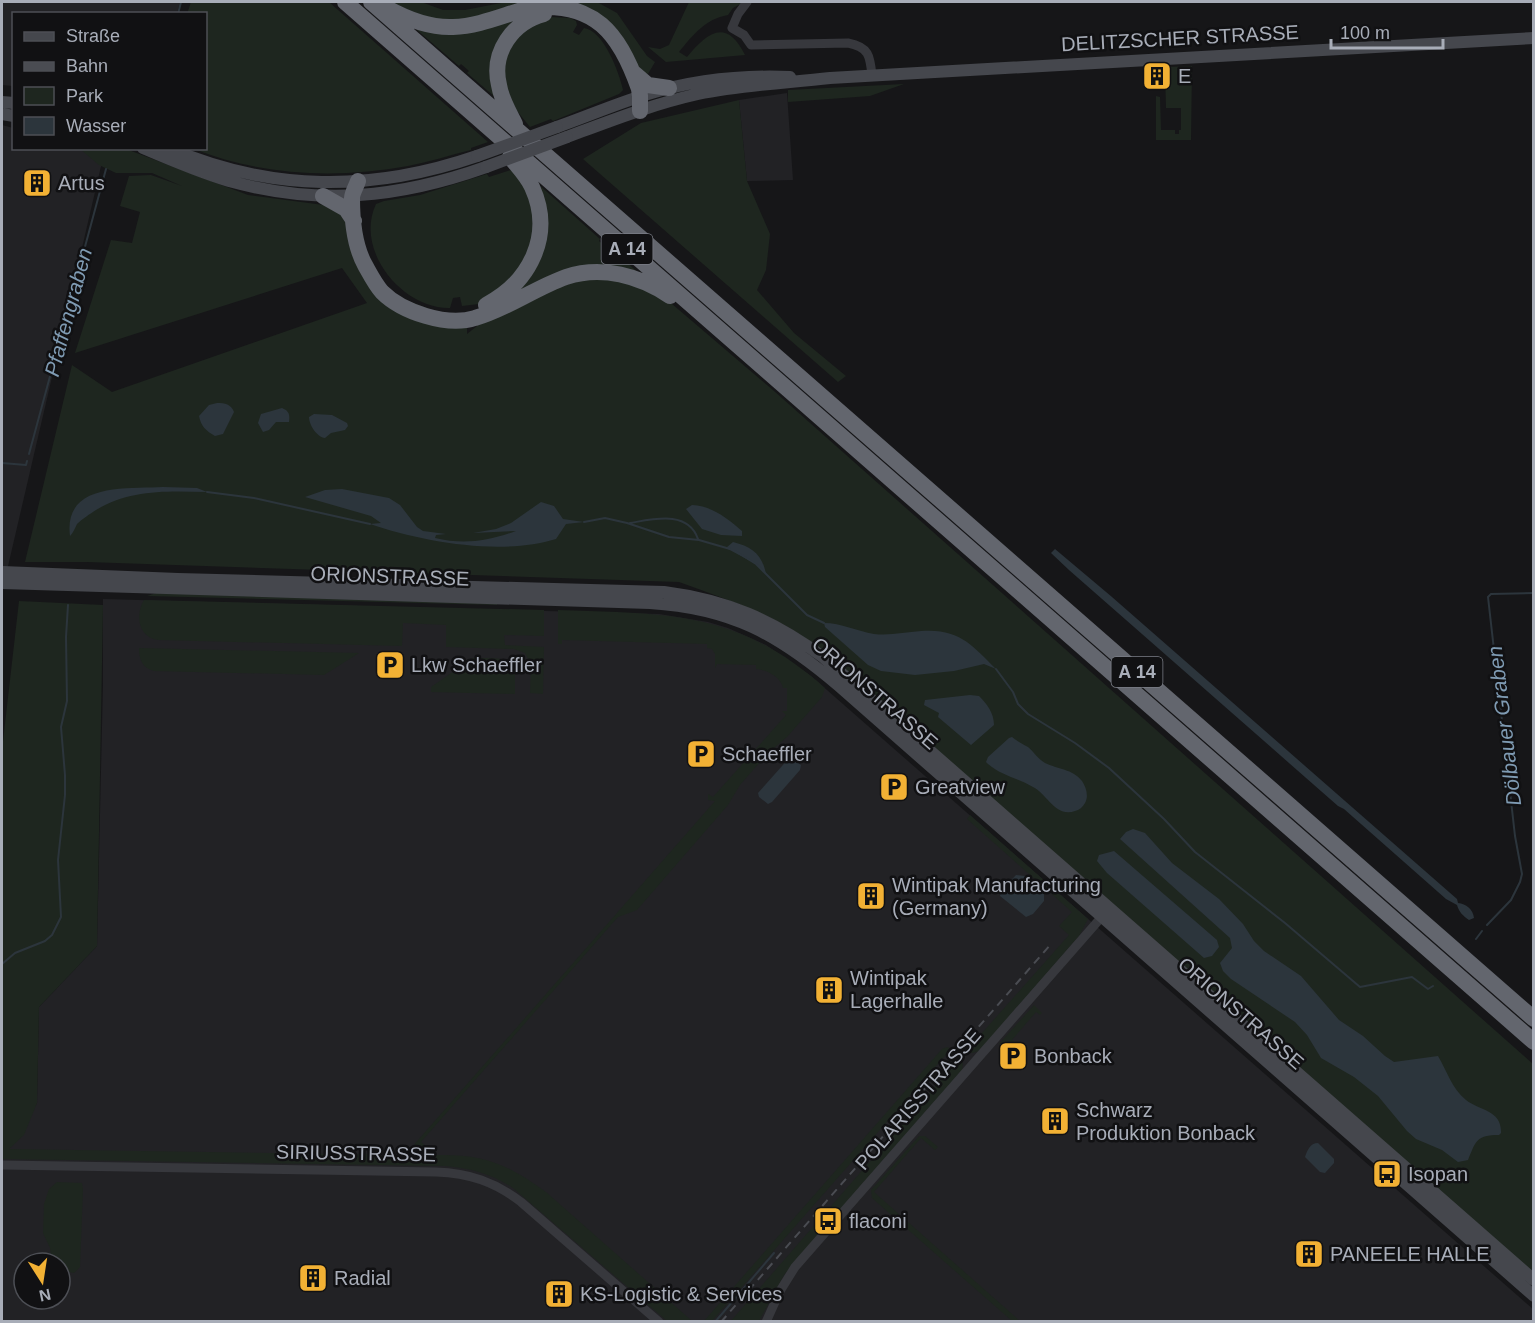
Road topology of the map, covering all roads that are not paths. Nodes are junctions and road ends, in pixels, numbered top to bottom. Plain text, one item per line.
1 (345, 2) edge
2 (371, 2) edge
3 (375, 2) edge
4 (747, 2) edge
5 (1533, 38) edge
6 (633, 72) junction
7 (872, 75) junction
8 (830, 78) junction
9 (669, 88) junction
10 (637, 102) junction
11 (474, 115) junction
12 (518, 131) junction
13 (148, 150) edge
14 (174, 150) edge
15 (358, 191) junction
16 (323, 196) junction
17 (354, 221) junction
18 (721, 331) junction
19 (2, 572) edge
20 (2, 583) edge
21 (1105, 913) junction
22 (1533, 1019) edge
23 (1533, 1042) edge
24 (2, 1165) edge
25 (1533, 1280) edge
26 (1533, 1296) edge
27 (659, 1322) edge
28 (766, 1322) edge

1 - 11 highway, A 14
2 - 12 highway, A 14
3 - 6 highway
4 - 7 street
5 - 7 street, DELITZSCHER STRASSE
6 - 9 highway
6 - 10 highway
7 - 8 street, DELITZSCHER STRASSE
8 - 9 street
8 - 10 street
9 - 10 street
10 - 12 highway
10 - 15 street, bridge
10 - 15 street, bridge
11 - 15 highway
11 - 18 highway, A 14
12 - 22 highway, A 14
13 - 16 street
14 - 15 street
15 - 16 street
15 - 17 highway
16 - 17 highway
17 - 18 highway
18 - 23 highway, A 14
19 - 21 street, ORIONSTRASSE
20 - 21 street, ORIONSTRASSE
21 - 25 street, ORIONSTRASSE
21 - 26 street, ORIONSTRASSE
21 - 28 street, POLARISSTRASSE
24 - 27 street, SIRIUSSTRASSE

